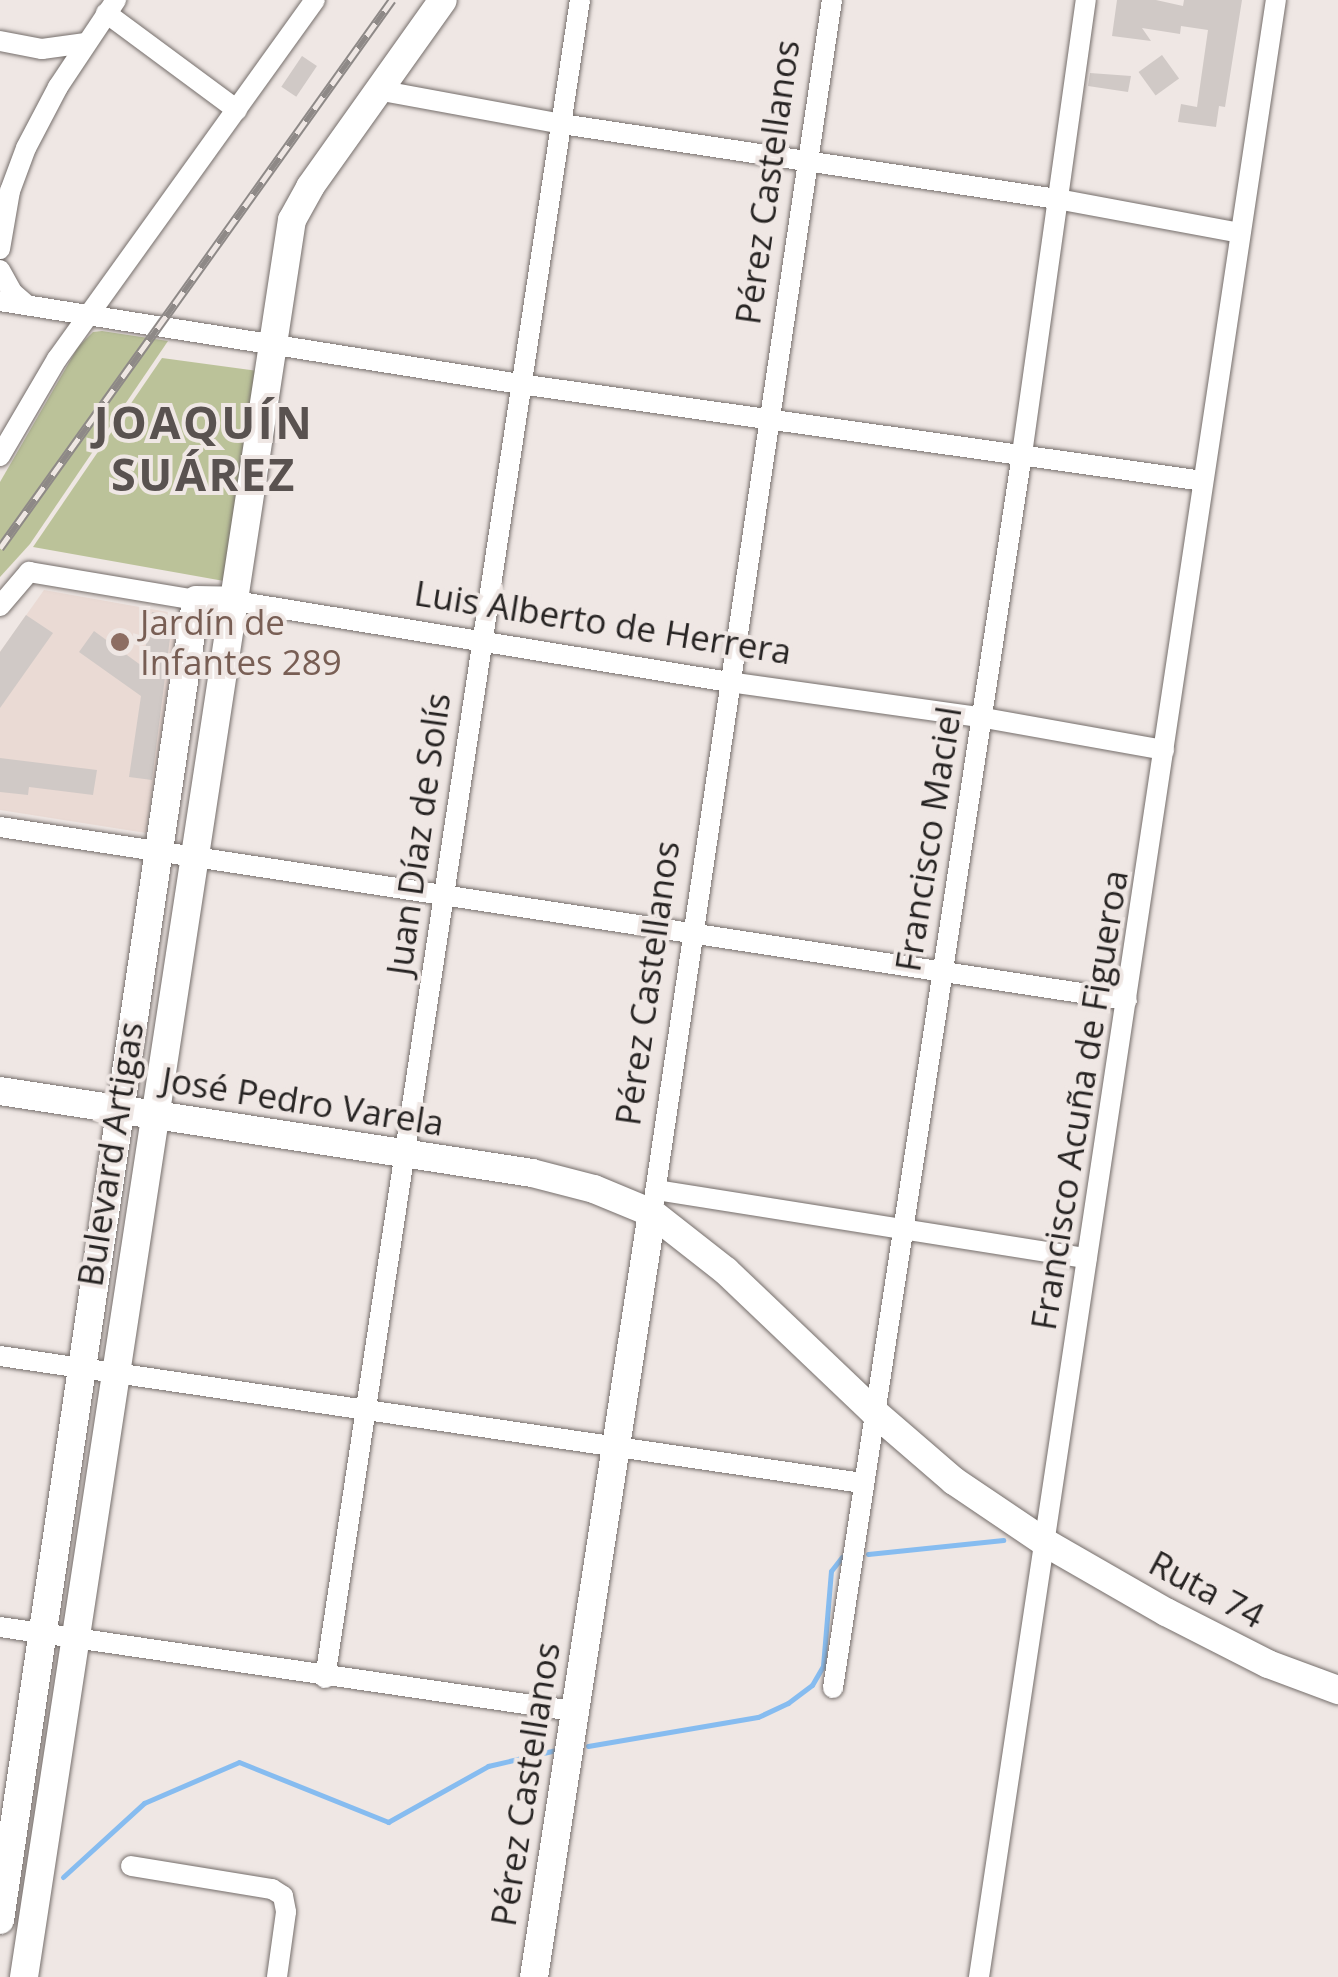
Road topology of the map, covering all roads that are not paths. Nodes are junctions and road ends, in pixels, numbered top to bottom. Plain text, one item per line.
1 (443, 0) edge
2 (580, 0) edge
3 (832, 0) edge
4 (1086, 0) edge
5 (1276, 0) edge
6 (304, 4) edge
7 (111, 6) edge
8 (0, 41) edge
9 (86, 43) junction
10 (42, 49) junction
11 (58, 87) junction
12 (377, 90) junction
13 (236, 110) junction
14 (562, 124) junction
15 (808, 162) junction
16 (1057, 198) junction
17 (1240, 232) junction
18 (0, 250) edge
19 (0, 270) edge
20 (0, 302) edge
21 (27, 305) junction
22 (86, 317) junction
23 (272, 343) junction
24 (520, 384) junction
25 (770, 417) junction
26 (1022, 454) junction
27 (0, 456) edge
28 (1203, 480) junction
29 (196, 600) junction
30 (235, 601) junction
31 (0, 606) edge
32 (480, 638) junction
33 (728, 682) junction
34 (980, 717) junction
35 (1164, 750) junction
36 (0, 827) edge
37 (157, 852) junction
38 (195, 858) junction
39 (442, 893) junction
40 (692, 932) junction
41 (940, 971) junction
42 (1127, 1000) junction
43 (131, 1041) junction
44 (165, 1048) junction
45 (0, 1092) edge
46 (119, 1111) junction
47 (154, 1116) junction
48 (404, 1154) junction
49 (107, 1186) junction
50 (142, 1192) junction
51 (654, 1202) junction
52 (901, 1230) junction
53 (1087, 1258) junction
54 (0, 1356) edge
55 (83, 1366) junction
56 (114, 1370) junction
57 (367, 1407) junction
58 (874, 1412) junction
59 (616, 1445) junction
60 (862, 1483) junction
61 (1046, 1543) junction
62 (0, 1627) edge
63 (42, 1634) junction
64 (76, 1639) junction
65 (324, 1678) junction
66 (834, 1688) dead end
67 (1338, 1690) edge
68 (574, 1711) junction
69 (42, 1854) junction
70 (4, 1860) edge
71 (131, 1866) dead end
72 (0, 1920) edge
73 (24, 1977) edge
74 (277, 1977) edge
75 (534, 1977) edge
76 (979, 1977) edge

1 - 12 street, Bulevard Artigas
2 - 14 street, Juan Díaz de Solís
3 - 15 street, Pérez Castellanos
4 - 16 street, Francisco Maciel
5 - 17 street, Francisco Acuña de Figueroa
6 - 13 street
7 - 9 street
7 - 13 street
8 - 10 street
9 - 10 street
9 - 11 street
10 - 11 street
11 - 18 street
12 - 14 street
12 - 23 street, Bulevard Artigas
13 - 22 street
14 - 15 street
14 - 24 street, Juan Díaz de Solís
15 - 16 street
15 - 25 street, Pérez Castellanos
16 - 17 street
16 - 26 street, Francisco Maciel
17 - 28 street, Francisco Acuña de Figueroa
19 - 21 street
20 - 21 street
21 - 22 street
22 - 23 street
22 - 27 street
23 - 24 street
23 - 30 street, Bulevard Artigas
24 - 25 street
24 - 32 street, Juan Díaz de Solís
25 - 26 street
25 - 33 street, Pérez Castellanos
26 - 28 street
26 - 34 street, Francisco Maciel
28 - 35 street, Francisco Acuña de Figueroa
29 - 30 street, Luis Alberto de Herrera
29 - 31 street, Luis Alberto de Herrera
29 - 37 street, Bulevard Artigas
30 - 32 street, Luis Alberto de Herrera
30 - 38 street, Bulevard Artigas
32 - 33 street, Luis Alberto de Herrera
32 - 39 street, Juan Díaz de Solís
33 - 34 street, Luis Alberto de Herrera
33 - 40 street, Pérez Castellanos
34 - 35 street, Luis Alberto de Herrera
34 - 41 street, Francisco Maciel
35 - 42 street, Francisco Acuña de Figueroa
36 - 37 street
37 - 38 street
37 - 43 street, Bulevard Artigas
38 - 39 street
38 - 44 street, Bulevard Artigas
39 - 40 street
39 - 48 street, Juan Díaz de Solís
40 - 41 street
40 - 51 street, Pérez Castellanos
41 - 42 street
41 - 52 street, Francisco Maciel
42 - 53 street, Francisco Acuña de Figueroa
43 - 44 street
43 - 46 street, Bulevard Artigas
44 - 47 street, Bulevard Artigas
45 - 46 street, José Pedro Varela
46 - 47 street, José Pedro Varela
46 - 49 street, Bulevard Artigas
47 - 48 street, José Pedro Varela
47 - 50 street, Bulevard Artigas
48 - 51 street, José Pedro Varela
48 - 57 street, Juan Díaz de Solís
49 - 50 street
49 - 55 street, Bulevard Artigas
50 - 56 street, Bulevard Artigas
51 - 52 street
51 - 58 street, José Pedro Varela
51 - 59 street, Pérez Castellanos
52 - 53 street
52 - 58 street, Francisco Maciel
53 - 61 street, Francisco Acuña de Figueroa
54 - 55 street
55 - 56 street
55 - 63 street, Bulevard Artigas
56 - 57 street
56 - 64 street, Bulevard Artigas
57 - 59 street
57 - 65 street, Juan Díaz de Solís
58 - 60 street, Francisco Maciel
58 - 61 street, Ruta 74
59 - 60 street
59 - 68 street, Pérez Castellanos
60 - 66 street, Francisco Maciel
61 - 67 street, Ruta 74
61 - 76 street, Francisco Acuña de Figueroa
62 - 63 street
63 - 64 street
63 - 70 street, Bulevard Artigas
64 - 65 street
64 - 69 street, Bulevard Artigas
65 - 68 street
68 - 75 street, Pérez Castellanos
69 - 70 street
69 - 73 street, Bulevard Artigas
70 - 72 street, Bulevard Artigas
71 - 74 street

